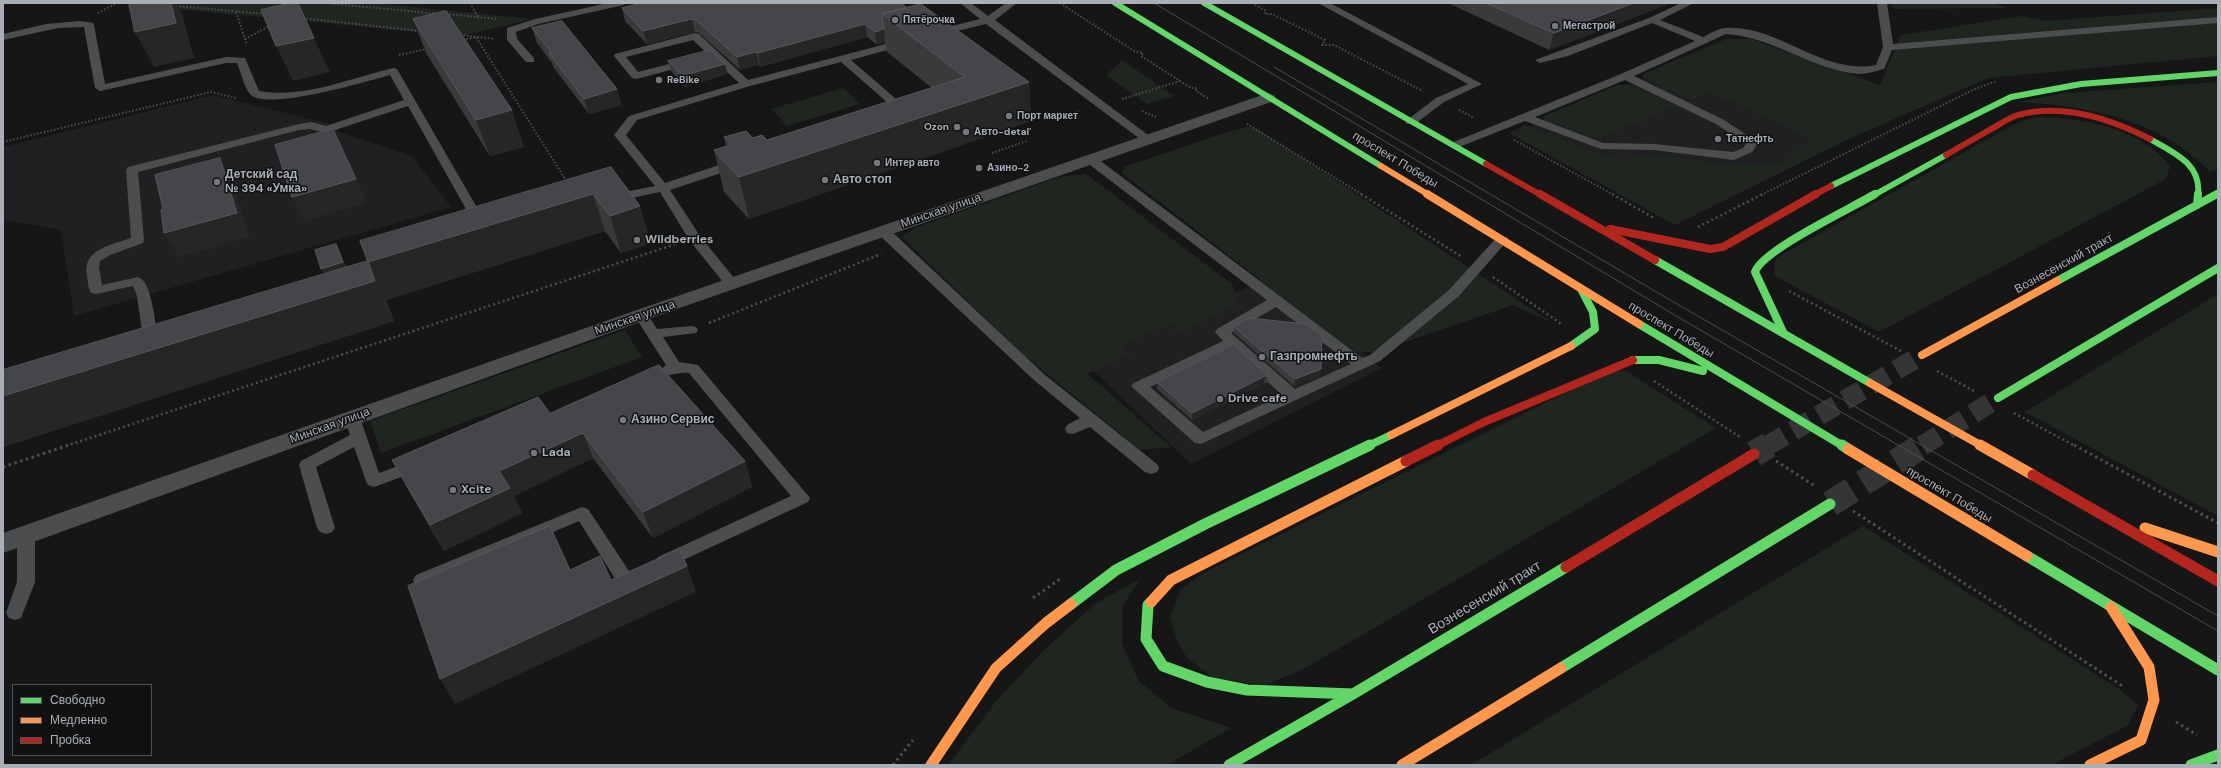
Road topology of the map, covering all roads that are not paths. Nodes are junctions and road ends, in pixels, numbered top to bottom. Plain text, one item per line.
1 (621, 3) edge
2 (965, 3) edge
3 (1012, 3) edge
4 (1115, 3) edge
5 (1204, 3) edge
6 (1323, 3) edge
7 (1689, 3) edge
8 (1882, 3) edge
9 (585, 7) edge
10 (988, 20) junction
11 (1652, 20) junction
12 (2218, 20) edge
13 (3, 37) edge
14 (1704, 41) junction
15 (1888, 47) junction
16 (715, 55) junction
17 (530, 60) dead end
18 (844, 60) junction
19 (1540, 60) dead end
20 (2218, 73) edge
21 (1625, 76) junction
22 (746, 84) junction
23 (1268, 98) junction
24 (410, 102) junction
25 (1526, 117) junction
26 (893, 120) edge
27 (1411, 122) junction
28 (1148, 140) junction
29 (1455, 145) junction
30 (1090, 159) junction
31 (753, 161) edge
32 (663, 188) junction
33 (2218, 194) edge
34 (602, 201) edge
35 (2197, 205) junction
36 (1596, 227) junction
37 (882, 231) junction
38 (470, 236) edge
39 (1502, 240) junction
40 (2218, 268) edge
41 (732, 284) junction
42 (1581, 289) junction
43 (1276, 301) junction
44 (641, 315) junction
45 (691, 330) dead end
46 (1783, 332) junction
47 (653, 334) junction
48 (1232, 342) junction
49 (166, 344) edge
50 (151, 349) junction
51 (136, 353) edge
52 (1922, 355) tunnel mouth
53 (1362, 365) junction
54 (675, 367) junction
55 (653, 376) edge
56 (1724, 376) junction
57 (1293, 396) junction
58 (1998, 398) tunnel mouth
59 (352, 418) junction
60 (1091, 419) junction
61 (1074, 429) dead end
62 (359, 437) junction
63 (1754, 454) tunnel mouth
64 (433, 459) edge
65 (1151, 468) dead end
66 (1830, 504) tunnel mouth
67 (2100, 513) junction
68 (326, 528) dead end
69 (26, 534) junction
70 (3, 542) edge
71 (2218, 552) edge
72 (422, 580) edge
73 (2218, 581) edge
74 (2108, 603) junction
75 (15, 613) dead end
76 (2218, 670) edge
77 (1353, 694) junction
78 (1432, 746) junction
79 (2218, 755) edge
80 (931, 765) edge
81 (1229, 765) edge
82 (1402, 765) edge
83 (1421, 765) edge
84 (2090, 765) edge
85 (2191, 765) edge

1 - 9 lane
2 - 10 lane
3 - 10 lane
4 - 23 main road, проспект Победы
5 - 27 main road
6 - 27 lane
7 - 11 lane
8 - 15 lane
9 - 17 lane
10 - 18 lane
10 - 28 lane
11 - 14 lane
11 - 19 lane
12 - 15 lane
13 - 24 lane
14 - 15 lane
14 - 21 lane
16 - 16 lane
16 - 22 lane
18 - 22 lane
18 - 26 lane
20 - 36 main road
21 - 25 lane
21 - 25 lane
22 - 32 lane
23 - 28 street, Минская улица
23 - 39 main road, проспект Победы
24 - 38 lane
24 - 50 lane
25 - 29 lane
27 - 29 main road
28 - 30 street, Минская улица
29 - 36 main road
30 - 37 street, Минская улица
30 - 43 lane
31 - 32 lane
32 - 34 lane
32 - 41 lane
33 - 35 main road, Вознесенский тракт
35 - 46 main road
35 - 52 main road, Вознесенский тракт
36 - 46 main road
37 - 41 street, Минская улица
37 - 60 lane
39 - 42 main road, проспект Победы
39 - 53 lane
40 - 58 main road
41 - 44 street, Минская улица
42 - 56 main road, проспект Победы
42 - 80 main road
43 - 48 lane
43 - 53 lane
44 - 47 lane
44 - 59 street, Минская улица
45 - 47 lane
46 - 67 main road
47 - 54 lane
48 - 57 lane
48 - 57 lane
49 - 50 lane
50 - 51 lane
53 - 57 lane
54 - 55 lane
54 - 72 lane
56 - 74 main road, проспект Победы
56 - 77 main road
59 - 62 lane
59 - 69 street, Минская улица
60 - 61 lane
60 - 65 lane
62 - 64 lane
62 - 68 lane
63 - 77 main road, Вознесенский тракт
66 - 78 main road
67 - 71 main road
67 - 73 main road
69 - 70 street, Минская улица
69 - 75 lane
74 - 76 main road, проспект Победы
74 - 84 main road
77 - 81 main road, Вознесенский тракт
78 - 82 main road
78 - 83 main road
79 - 85 main road

